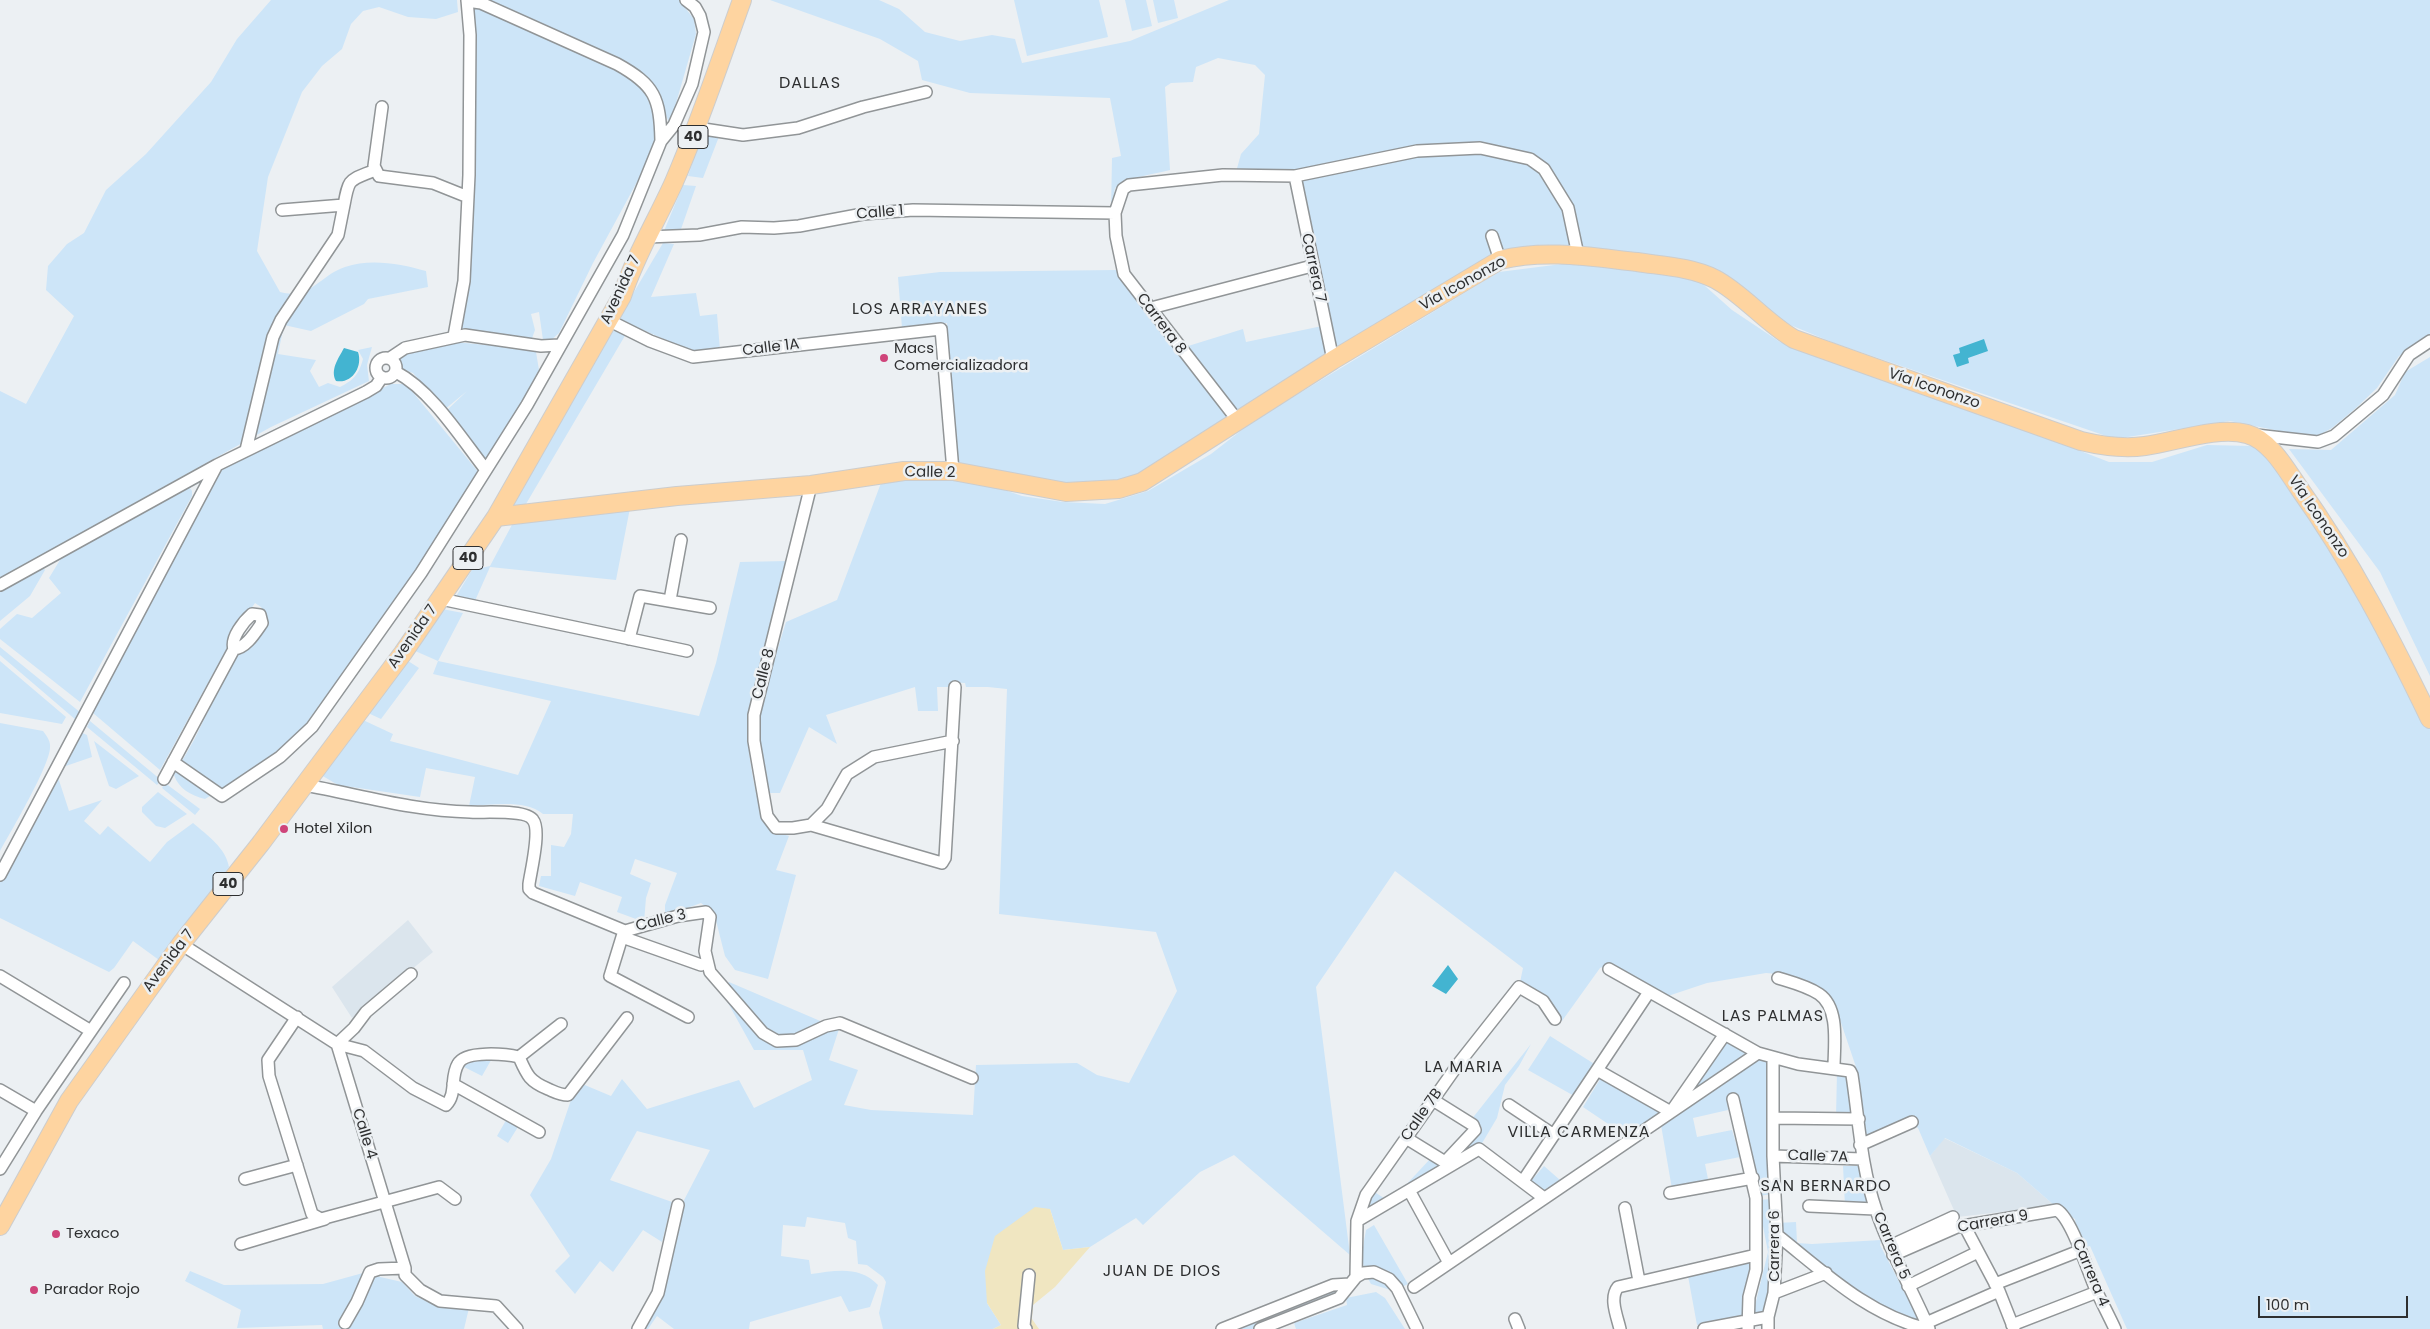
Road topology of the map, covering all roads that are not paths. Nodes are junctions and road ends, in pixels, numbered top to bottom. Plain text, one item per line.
1 (467, 0) edge
2 (686, 0) edge
3 (742, 0) edge
4 (926, 92) dead end
5 (382, 107) dead end
6 (697, 128) junction
7 (661, 141) junction
8 (375, 170) junction
9 (1295, 176) junction
10 (468, 197) junction
11 (344, 205) junction
12 (282, 210) dead end
13 (1115, 213) junction
14 (1492, 236) dead end
15 (647, 237) junction
16 (1578, 255) junction
17 (1500, 260) junction
18 (1312, 266) junction
19 (1150, 308) junction
20 (608, 320) junction
21 (454, 336) junction
22 (2430, 341) edge
23 (559, 345) junction
24 (390, 358) junction
25 (1331, 361) junction
26 (396, 372) junction
27 (382, 377) junction
28 (1238, 421) junction
29 (2247, 434) junction
30 (246, 450) junction
31 (217, 465) junction
32 (486, 470) junction
33 (953, 471) junction
34 (811, 485) junction
35 (496, 518) junction
36 (681, 540) dead end
37 (0, 585) edge
38 (441, 599) junction
39 (670, 600) junction
40 (710, 608) dead end
41 (629, 639) junction
42 (234, 649) dead end
43 (687, 651) dead end
44 (955, 687) dead end
45 (2430, 719) edge
46 (953, 741) junction
47 (173, 762) junction
48 (164, 779) dead end
49 (305, 784) junction
50 (811, 825) junction
51 (2, 872) edge
52 (624, 934) junction
53 (181, 944) junction
54 (700, 965) dead end
55 (1609, 970) dead end
56 (411, 974) dead end
57 (0, 976) edge
58 (1778, 978) dead end
59 (124, 982) dead end
60 (1649, 992) junction
61 (297, 1017) junction
62 (688, 1017) dead end
63 (627, 1018) dead end
64 (1555, 1019) dead end
65 (561, 1024) dead end
66 (91, 1031) junction
67 (1725, 1034) junction
68 (337, 1044) junction
69 (1758, 1053) junction
70 (519, 1057) junction
71 (1773, 1059) junction
72 (1834, 1068) junction
73 (1597, 1070) junction
74 (972, 1078) dead end
75 (453, 1084) junction
76 (0, 1090) edge
77 (1733, 1099) dead end
78 (1433, 1100) junction
79 (1509, 1105) dead end
80 (36, 1112) junction
81 (1671, 1112) junction
82 (1773, 1118) junction
83 (1858, 1119) junction
84 (1912, 1122) dead end
85 (539, 1132) dead end
86 (1554, 1135) junction
87 (1406, 1138) junction
88 (1860, 1145) junction
89 (1773, 1156) junction
90 (1862, 1159) junction
91 (297, 1165) junction
92 (0, 1169) edge
93 (1752, 1178) junction
94 (245, 1179) dead end
95 (1523, 1181) junction
96 (1410, 1192) junction
97 (1670, 1193) dead end
98 (1774, 1196) junction
99 (1544, 1198) junction
100 (1756, 1198) junction
101 (455, 1200) dead end
102 (384, 1202) junction
103 (678, 1205) dead end
104 (1809, 1206) dead end
105 (1625, 1208) dead end
106 (1875, 1209) junction
107 (1953, 1217) dead end
108 (2065, 1217) joint
109 (1357, 1221) junction
110 (0, 1226) edge
111 (1964, 1226) junction
112 (1777, 1235) junction
113 (241, 1244) dead end
114 (1892, 1250) junction
115 (2079, 1251) junction
116 (1978, 1252) junction
117 (1756, 1255) junction
118 (1449, 1263) junction
119 (405, 1268) junction
120 (1826, 1273) junction
121 (1029, 1275) dead end
122 (1353, 1280) junction
123 (1639, 1281) junction
124 (1414, 1286) dead end
125 (1908, 1286) junction
126 (1997, 1288) junction
127 (2097, 1292) junction
128 (1774, 1293) junction
129 (1768, 1317) junction
130 (344, 1323) dead end
131 (1748, 1324) edge
132 (1282, 1325) edge
133 (1927, 1327) edge
134 (2013, 1327) edge
135 (516, 1329) edge
136 (638, 1329) edge
137 (1026, 1329) edge
138 (1222, 1329) edge
139 (1260, 1329) edge
140 (1416, 1329) edge
141 (1620, 1329) edge
142 (1704, 1329) edge
143 (1768, 1329) edge
144 (2115, 1329) edge

1 - 7 street
1 - 10 street
2 - 7 street
3 - 6 main road, Avenida 7 / 40
4 - 6 street
5 - 8 street
6 - 15 main road, Avenida 7 / 40
7 - 23 street
8 - 10 street
8 - 11 street
9 - 13 street
9 - 16 street
9 - 18 street, Carrera 7
10 - 21 street
11 - 12 street
11 - 30 street
13 - 15 street, Calle 1
13 - 19 street, Carrera 8
14 - 17 street
15 - 20 main road, Avenida 7 / 40
16 - 17 main road, Vía Icononzo
16 - 29 main road, Vía Icononzo
17 - 25 main road, Vía Icononzo
18 - 19 street
18 - 25 street, Carrera 7
19 - 28 street, Carrera 8
20 - 33 street, Calle 1A
20 - 35 main road, Avenida 7 / 40
21 - 23 street
21 - 24 street
22 - 29 street
23 - 32 street
24 - 26 street
24 - 27 street
25 - 28 main road, Calle 2
26 - 27 street
26 - 32 street
27 - 30 street
28 - 33 main road, Calle 2
29 - 45 main road, Vía Icononzo
30 - 31 street
31 - 37 street
31 - 51 street
32 - 47 street
33 - 34 main road, Calle 2
34 - 35 main road, Calle 2
34 - 50 street, Calle 8
35 - 38 main road, Avenida 7 / 40
36 - 39 street
38 - 41 street
38 - 49 main road, Avenida 7 / 40
39 - 40 street
39 - 41 street
41 - 43 street
42 - 47 street
44 - 46 street
46 - 50 street
46 - 50 street
47 - 48 street
49 - 52 street, Calle 3
49 - 53 main road, Avenida 7 / 40
52 - 54 street
52 - 62 street
52 - 74 street, Calle 3
53 - 61 street
53 - 110 main road, Avenida 7 / 40
55 - 60 street
56 - 68 street
57 - 66 street
58 - 72 street
59 - 66 street
60 - 67 street
60 - 73 street
61 - 68 street
61 - 91 street
63 - 70 street
64 - 78 street, Calle 7B
65 - 70 street
66 - 80 street
67 - 69 street
67 - 81 street
68 - 75 street
68 - 102 street, Calle 4
69 - 71 street
69 - 81 street
70 - 75 street
71 - 72 street
71 - 82 street, Carrera 6
72 - 83 street, Carrera 5
73 - 81 street
73 - 86 street
75 - 85 street
76 - 80 street
77 - 93 street, Carrera 6
78 - 87 street, Calle 7B
78 - 87 street
79 - 86 street
80 - 92 street
81 - 99 street
82 - 83 street
82 - 89 street, Carrera 6
83 - 88 street, Carrera 5
84 - 88 street, Calle 7A
86 - 95 street
87 - 109 street, Calle 7B
88 - 90 street, Carrera 5
89 - 90 street, Calle 7A
89 - 98 street, Carrera 6
90 - 106 street, Carrera 5
91 - 94 street
91 - 102 street
93 - 97 street
93 - 100 street, Carrera 6
95 - 96 street
95 - 99 street
96 - 109 street
96 - 118 street
98 - 100 street
98 - 112 street, Carrera 6
99 - 118 street
100 - 117 street, Carrera 6
101 - 102 street
102 - 113 street
102 - 119 street, Calle 4
103 - 136 street
104 - 106 street
105 - 123 street
106 - 114 street, Carrera 5
107 - 114 street
108 - 111 street, Carrera 9
108 - 115 street, Carrera 4
109 - 122 street, Calle 7B
111 - 114 street, Carrera 9
111 - 116 street
112 - 120 street
112 - 128 street, Carrera 6
114 - 125 street, Carrera 5
115 - 126 street
115 - 127 street, Carrera 4
116 - 125 street, Carrera 9
116 - 126 street
117 - 123 street
117 - 131 street, Carrera 6
118 - 124 street
119 - 130 street
119 - 135 street, Calle 4
120 - 128 street
120 - 133 street
121 - 137 street
122 - 132 street
122 - 138 street
122 - 140 street
123 - 141 street
125 - 133 street, Carrera 5
126 - 133 street
126 - 134 street
127 - 134 street
127 - 144 street, Carrera 4
128 - 129 street, Carrera 6
129 - 131 street
129 - 143 street, Carrera 6
131 - 142 street
132 - 139 street

